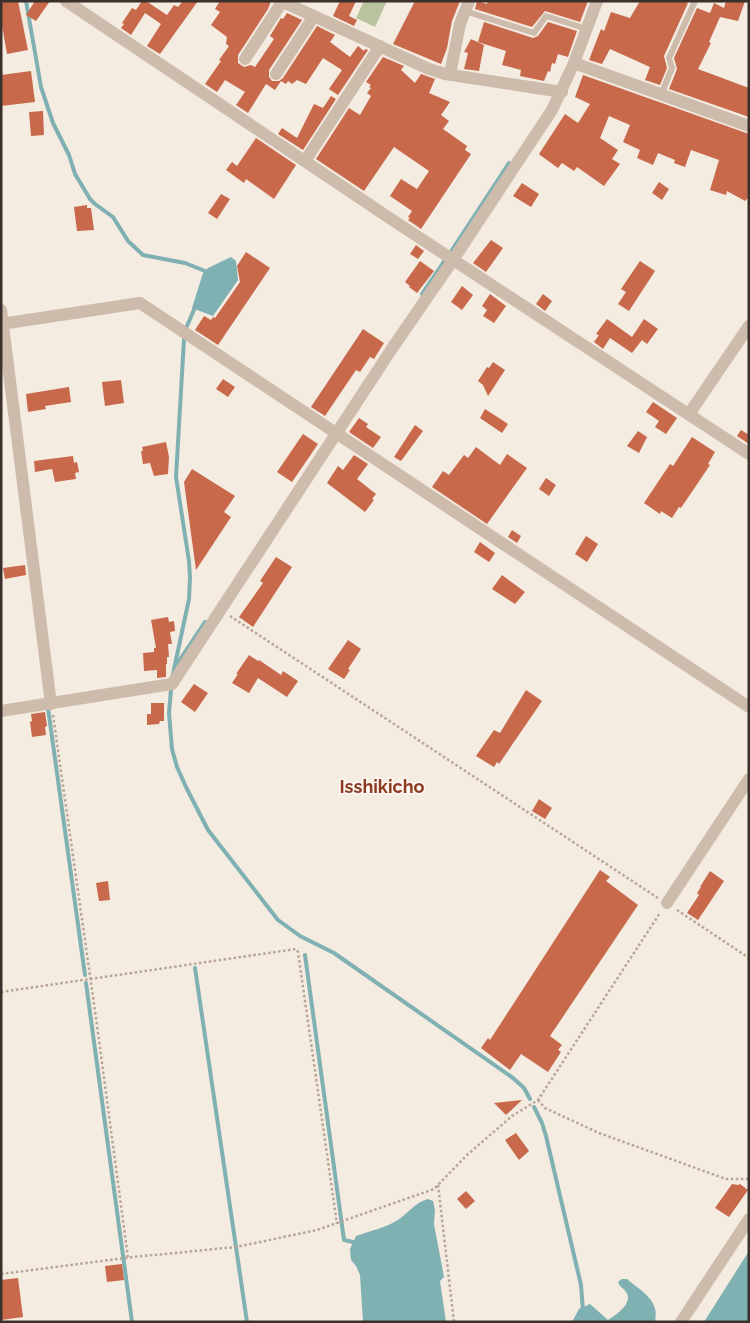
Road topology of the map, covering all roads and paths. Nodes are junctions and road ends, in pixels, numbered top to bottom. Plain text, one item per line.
1 (66, 1) edge
2 (281, 1) edge
3 (597, 1) edge
4 (695, 1) edge
5 (467, 6) edge
6 (314, 16) junction
7 (587, 29) junction
8 (380, 46) junction
9 (245, 59) dead end
10 (574, 63) junction
11 (276, 74) dead end
12 (450, 74) junction
13 (562, 92) junction
14 (661, 95) junction
15 (749, 126) edge
16 (305, 161) junction
17 (453, 260) junction
18 (1, 310) edge
19 (2, 323) edge
20 (749, 326) edge
21 (689, 414) junction
22 (336, 433) junction
23 (749, 454) edge
24 (220, 609) junction
25 (51, 704) junction
26 (749, 707) edge
27 (1, 711) edge
28 (749, 779) edge
29 (667, 904) junction
30 (749, 958) edge
31 (1, 992) edge
32 (538, 1100) junction
33 (749, 1179) edge
34 (438, 1186) junction
35 (749, 1219) edge
36 (337, 1224) junction
37 (128, 1258) junction
38 (1, 1274) edge
39 (454, 1322) edge
40 (681, 1322) edge

1 - 16 street
2 - 6 street
2 - 9 street
3 - 7 street
4 - 14 lane
5 - 7 lane
5 - 12 street
6 - 8 street
6 - 11 street
7 - 10 street
8 - 12 street
8 - 16 street
10 - 13 street
10 - 14 street
12 - 13 street
13 - 17 street
14 - 15 street
16 - 17 street
17 - 21 street
17 - 22 street
18 - 19 street
19 - 22 street
19 - 25 street
20 - 21 street
21 - 23 street
22 - 24 street
22 - 26 street
24 - 25 street
24 - 29 path
25 - 27 street
25 - 37 path
28 - 29 street
29 - 30 path
29 - 32 path
31 - 36 path
32 - 33 path
32 - 34 path
34 - 36 path
34 - 39 path
35 - 40 street
36 - 37 path
37 - 38 path

